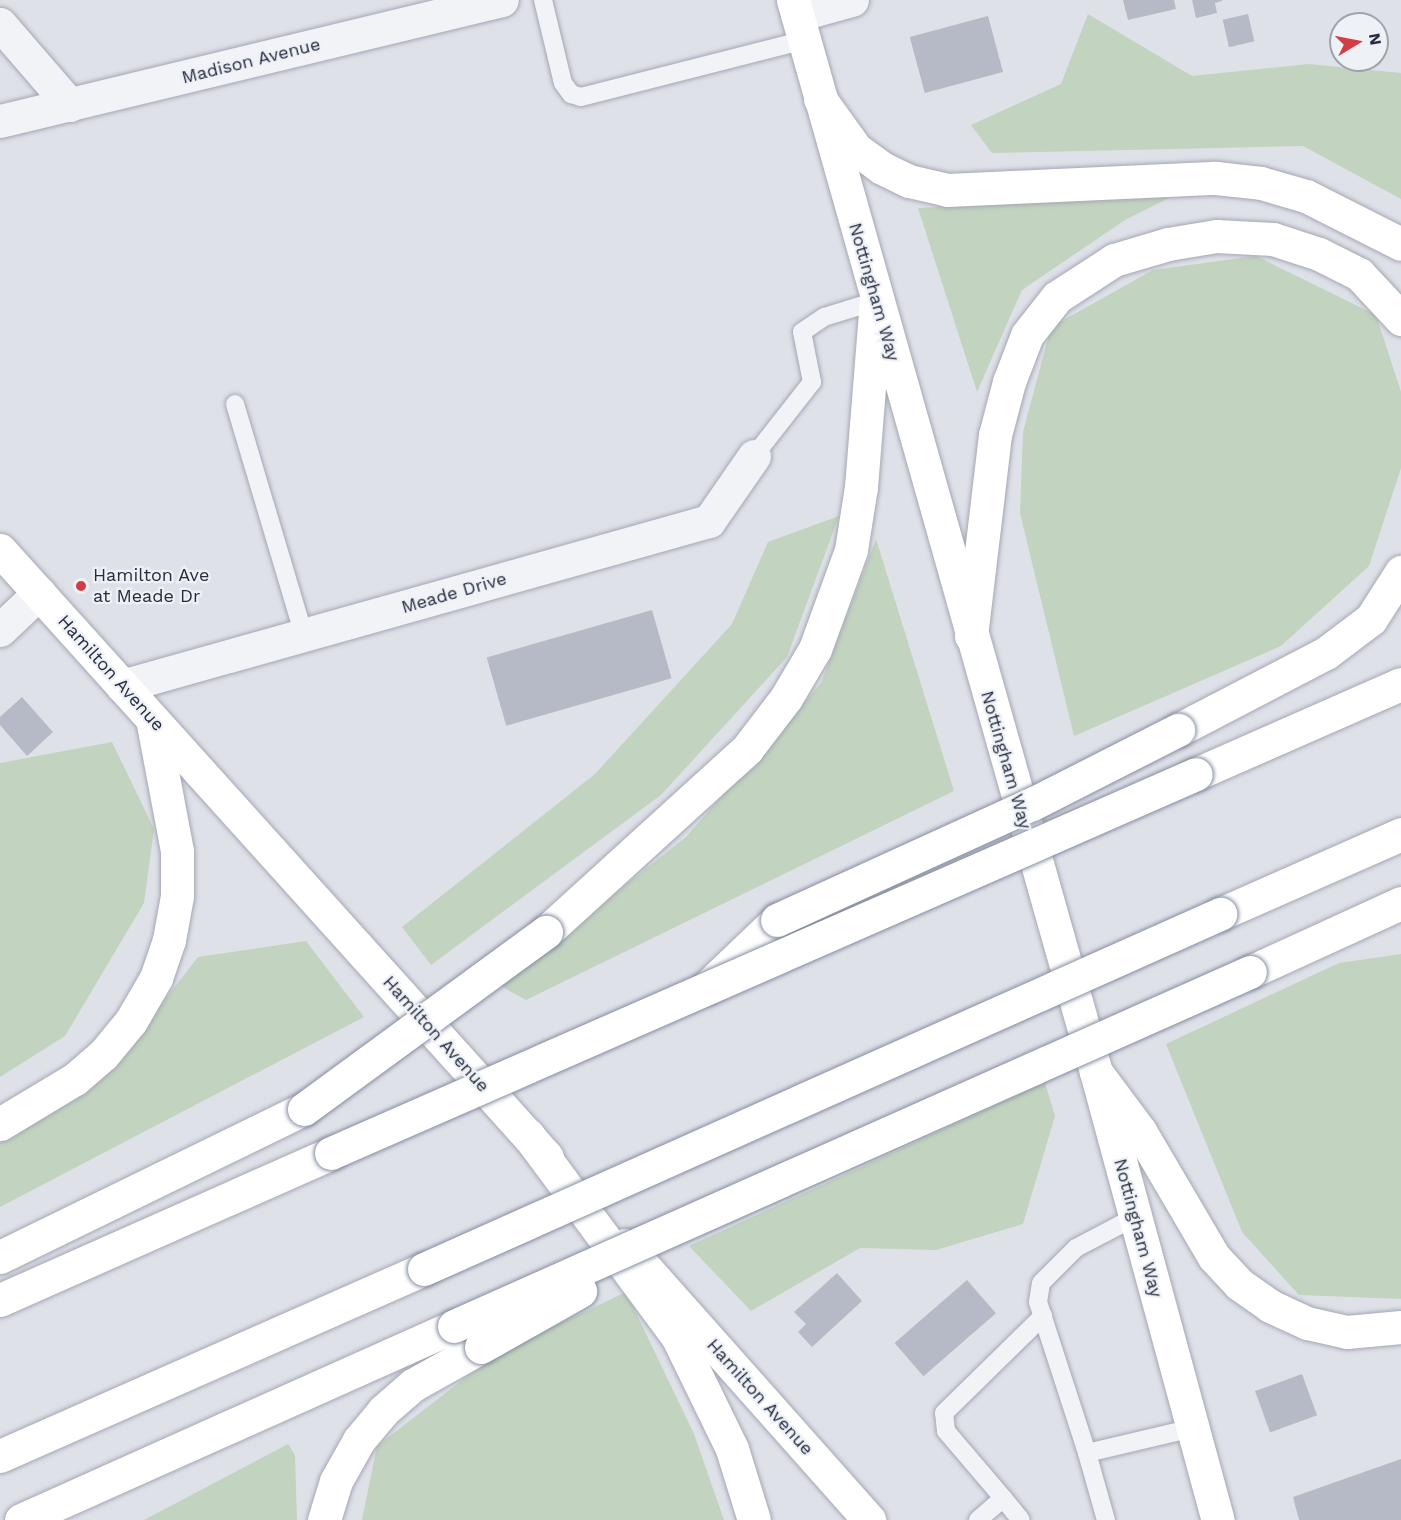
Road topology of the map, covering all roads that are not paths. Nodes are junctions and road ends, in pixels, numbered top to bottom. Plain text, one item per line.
1 (502, 0) edge
2 (543, 0) edge
3 (852, 0) edge
4 (798, 18) edge
5 (0, 24) edge
6 (820, 99) junction
7 (70, 105) junction
8 (0, 121) edge
9 (1401, 244) edge
10 (876, 301) junction
11 (1401, 319) edge
12 (235, 404) dead end
13 (754, 456) joint
14 (0, 550) edge
15 (1401, 572) edge
16 (39, 593) junction
17 (0, 630) edge
18 (304, 635) junction
19 (971, 636) junction
20 (1401, 684) edge
21 (122, 686) junction
22 (152, 719) junction
23 (1401, 834) edge
24 (1401, 903) edge
25 (1401, 919) edge
26 (1356, 922) junction
27 (706, 988) junction
28 (1096, 1072) junction
29 (0, 1124) edge
30 (528, 1135) junction
31 (757, 1191) junction
32 (1135, 1217) junction
33 (0, 1257) edge
34 (0, 1300) edge
35 (1043, 1316) junction
36 (1401, 1327) edge
37 (1193, 1428) junction
38 (1087, 1453) junction
39 (0, 1456) edge
40 (1002, 1498) junction
41 (21, 1520) edge
42 (324, 1520) edge
43 (754, 1520) edge
44 (869, 1520) edge
45 (978, 1520) edge
46 (1020, 1520) edge
47 (1106, 1520) edge
48 (1218, 1520) edge

1 - 7 street, Madison Avenue
2 - 4 lane
3 - 4 street
4 - 6 main road, Nottingham Way
5 - 7 street
6 - 9 main road
6 - 10 main road, Nottingham Way
7 - 8 street, Madison Avenue
10 - 13 lane
10 - 19 main road, Nottingham Way
10 - 33 main road, bridge
11 - 19 main road
12 - 18 lane
13 - 18 street, Meade Drive
14 - 16 main road, Hamilton Avenue
15 - 27 main road, bridge
16 - 17 street
16 - 21 main road, Hamilton Avenue
18 - 21 street, Meade Drive
19 - 28 main road, Nottingham Way
20 - 27 main road, bridge
21 - 22 main road, Hamilton Avenue
22 - 29 main road
22 - 30 main road, Hamilton Avenue
23 - 39 main road, bridge
24 - 26 main road
25 - 26 main road
26 - 31 main road, bridge
27 - 34 main road, bridge
28 - 32 main road, Nottingham Way
28 - 36 main road
30 - 43 main road
30 - 44 main road, Hamilton Avenue
31 - 41 main road, bridge
31 - 42 main road, bridge
32 - 35 lane
32 - 37 main road, Nottingham Way
35 - 38 lane
35 - 40 lane
37 - 38 lane
37 - 48 main road, Nottingham Way
38 - 47 lane
40 - 45 lane
40 - 46 lane

